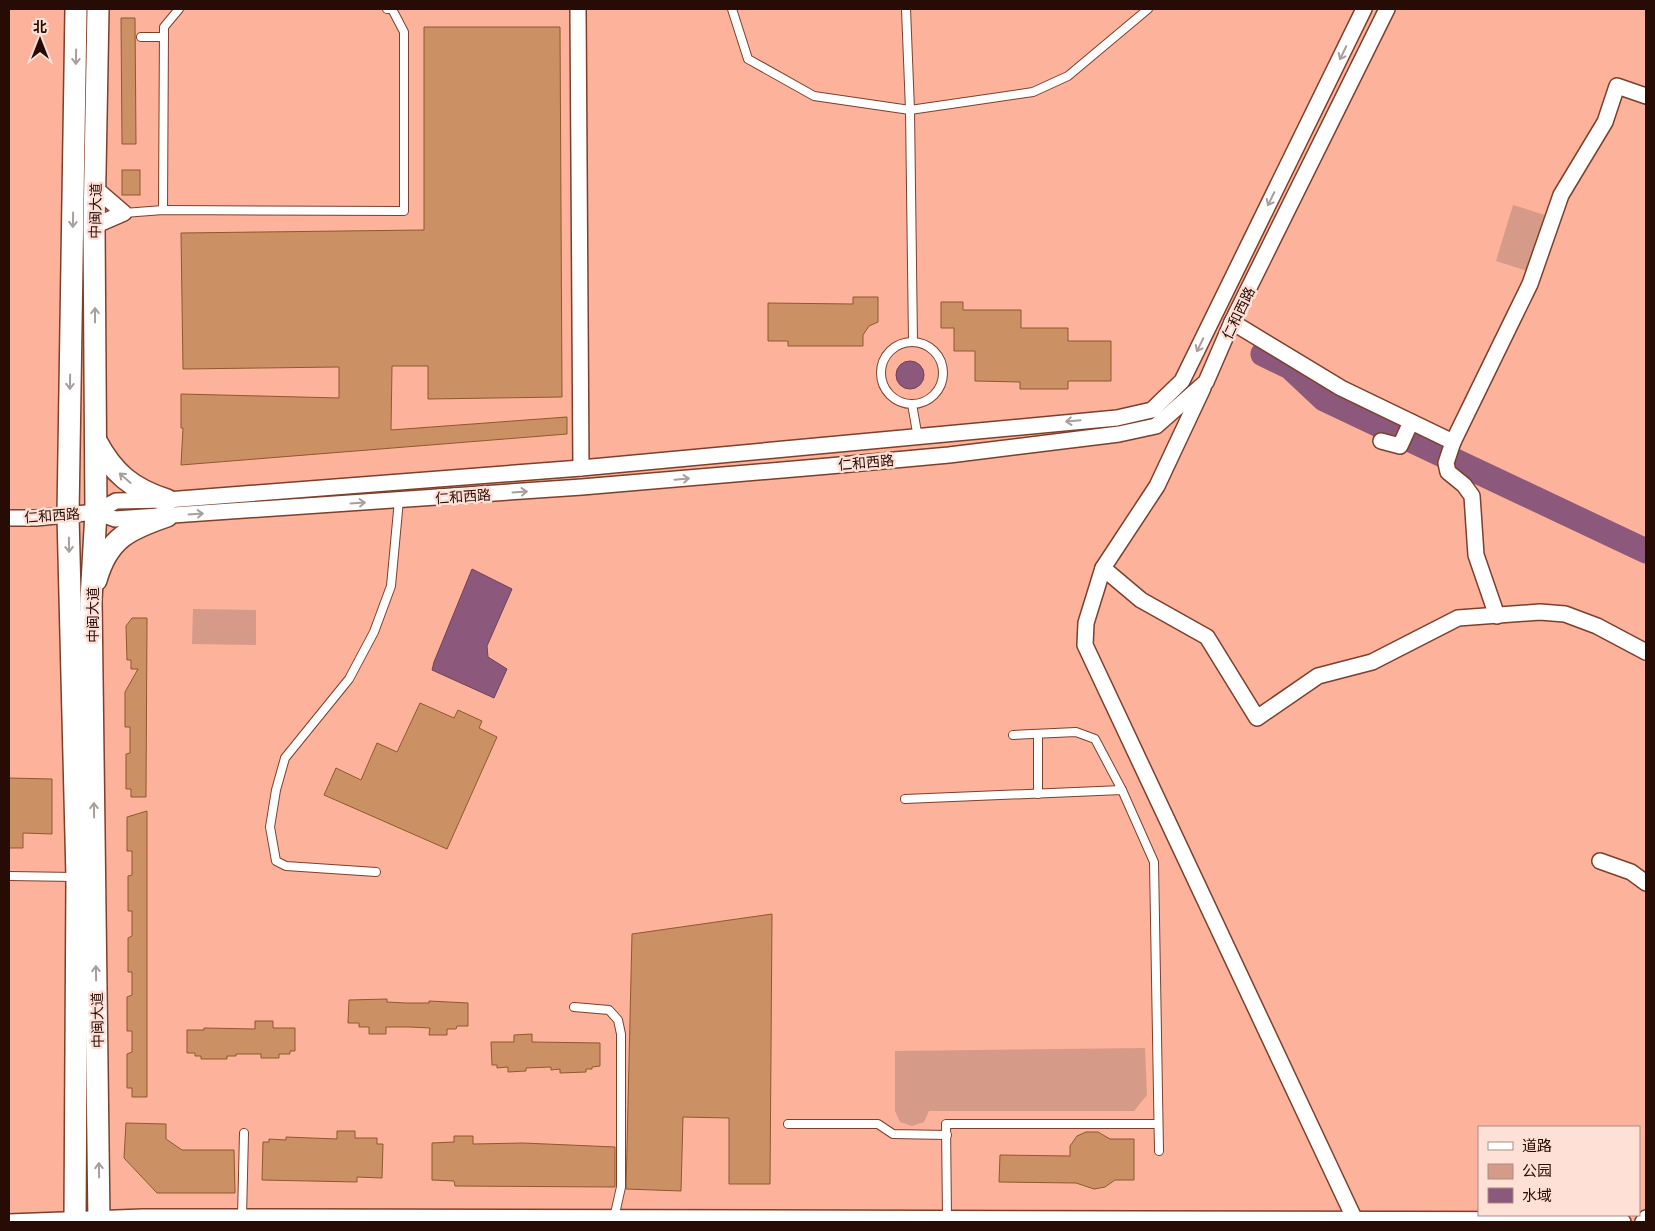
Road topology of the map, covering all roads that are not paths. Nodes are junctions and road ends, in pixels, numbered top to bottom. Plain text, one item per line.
1 (76, 9) edge
2 (98, 9) edge
3 (179, 9) edge
4 (387, 9) edge
5 (578, 9) edge
6 (732, 9) edge
7 (906, 9) edge
8 (1148, 9) edge
9 (1364, 9) edge
10 (1387, 9) edge
11 (141, 37) dead end
12 (164, 37) junction
13 (1646, 96) edge
14 (910, 110) junction
15 (95, 188) junction
16 (163, 210) junction
17 (124, 213) junction
18 (94, 226) junction
19 (1232, 322) junction
20 (913, 342) junction
21 (1206, 382) junction
22 (912, 404) junction
23 (1410, 424) junction
24 (945, 434) junction
25 (918, 438) junction
26 (96, 440) junction
27 (1381, 441) dead end
28 (1452, 445) junction
29 (949, 455) junction
30 (581, 468) junction
31 (399, 500) junction
32 (167, 508) junction
33 (96, 512) junction
34 (68, 515) junction
35 (9, 518) edge
36 (1103, 568) junction
37 (91, 600) junction
38 (1497, 616) junction
39 (1646, 652) edge
40 (1038, 734) junction
41 (1013, 735) dead end
42 (1122, 790) junction
43 (1038, 794) junction
44 (905, 799) dead end
45 (1600, 861) dead end
46 (376, 872) dead end
47 (9, 876) edge
48 (77, 877) junction
49 (1646, 883) edge
50 (574, 1007) dead end
51 (788, 1124) dead end
52 (1157, 1124) junction
53 (244, 1133) dead end
54 (947, 1135) junction
55 (1159, 1151) dead end
56 (242, 1217) junction
57 (614, 1218) junction
58 (947, 1218) junction
59 (1646, 1218) edge
60 (1022, 1220) edge
61 (75, 1221) edge
62 (99, 1221) edge
63 (1361, 1221) edge
64 (9, 1222) edge
65 (1623, 1222) edge
66 (1643, 1222) edge

1 -> 34 main road, 中闽大道
2 - 15 main road, 中闽大道
3 - 12 lane
4 - 16 lane
5 - 30 street
6 - 14 lane
7 - 14 lane
8 - 14 lane
9 -> 24 street, 仁和西路
10 - 19 street, 仁和西路
11 - 12 lane
12 - 16 lane
13 - 28 street
14 - 20 lane
15 - 17 street
15 - 18 main road, 中闽大道
16 - 17 lane
17 - 18 street
26 -> 18 main road, 中闽大道
19 - 21 street, 仁和西路
19 - 23 street
20 - 22 lane
20 - 22 lane
21 - 29 street, 仁和西路
21 - 36 street
22 - 25 lane
23 - 27 street
23 - 28 street
24 - 25 street, 仁和西路
24 - 29 street
25 - 30 street, 仁和西路
32 -> 26 main road
26 - 33 main road, 中闽大道
28 - 38 street
31 -> 29 street, 仁和西路
30 - 32 street, 仁和西路
32 -> 31 street, 仁和西路
31 - 46 lane
32 - 33 street, 仁和西路
32 - 37 main road
33 - 34 street, 仁和西路
33 - 37 main road, 中闽大道
34 - 35 street, 仁和西路
34 -> 48 main road, 中闽大道
36 - 38 street
36 - 63 street
62 -> 37 main road, 中闽大道
38 - 39 street
40 - 41 lane
40 - 42 lane
40 - 43 lane
42 - 43 lane
42 - 52 lane
43 - 44 lane
45 - 49 street
47 - 48 lane
48 - 61 main road, 中闽大道
50 - 57 lane
51 - 54 lane
52 - 54 lane
52 - 55 lane
53 - 56 lane
54 - 58 lane
56 - 57 street
56 - 62 street
57 - 58 street
58 - 60 street
59 - 66 street
60 - 63 street
61 - 62 street
61 - 64 street
63 - 65 street

